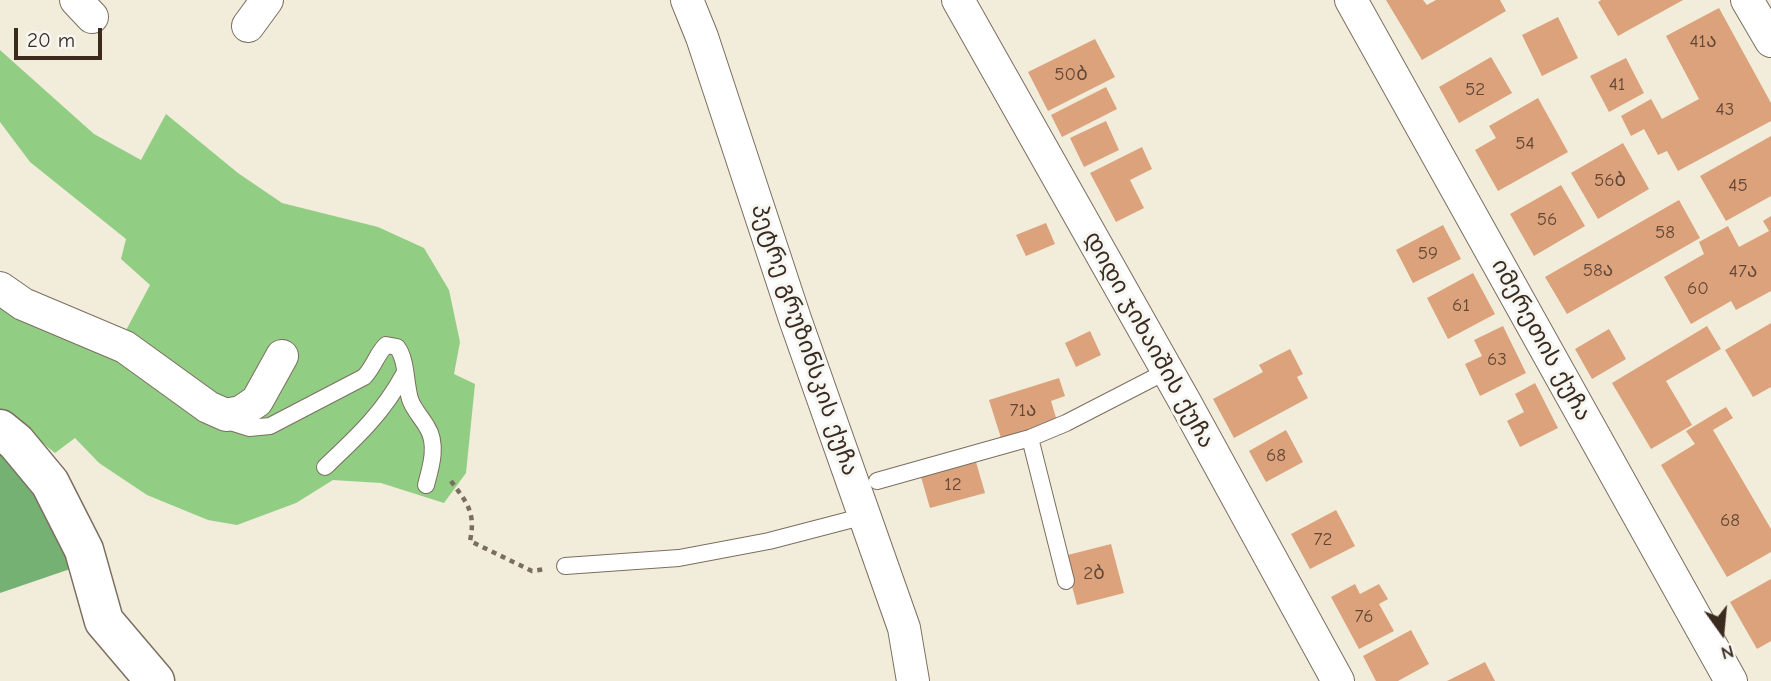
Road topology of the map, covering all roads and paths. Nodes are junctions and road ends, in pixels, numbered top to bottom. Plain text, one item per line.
1 (267, 0) edge
2 (687, 0) edge
3 (958, 0) edge
4 (1351, 0) edge
5 (1747, 0) edge
6 (248, 26) dead end
7 (1771, 41) edge
8 (0, 288) edge
9 (282, 356) dead end
10 (1167, 371) junction
11 (404, 374) junction
12 (208, 407) junction
13 (0, 429) edge
14 (1030, 438) junction
15 (433, 458) junction
16 (325, 467) dead end
17 (877, 481) dead end
18 (426, 485) dead end
19 (864, 516) junction
20 (565, 565) joint
21 (1066, 581) dead end
22 (155, 681) edge
23 (913, 681) edge
24 (1338, 681) edge
25 (1731, 681) edge

1 - 6 street
2 - 19 street, პეტრე გრუზინსკის ქუჩა
3 - 10 street, დიდი ჯიხაიშის ქუჩა
4 - 25 street, იმერეთის ქუჩა
5 - 7 street
8 - 12 street
9 - 12 street
10 - 14 lane
10 - 24 street, დიდი ჯიხაიშის ქუჩა
11 - 12 lane
11 - 15 lane
11 - 16 lane
13 - 22 street
14 - 17 lane
14 - 21 lane
15 - 18 lane
15 - 20 path
19 - 20 lane
19 - 23 street, პეტრე გრუზინსკის ქუჩა

